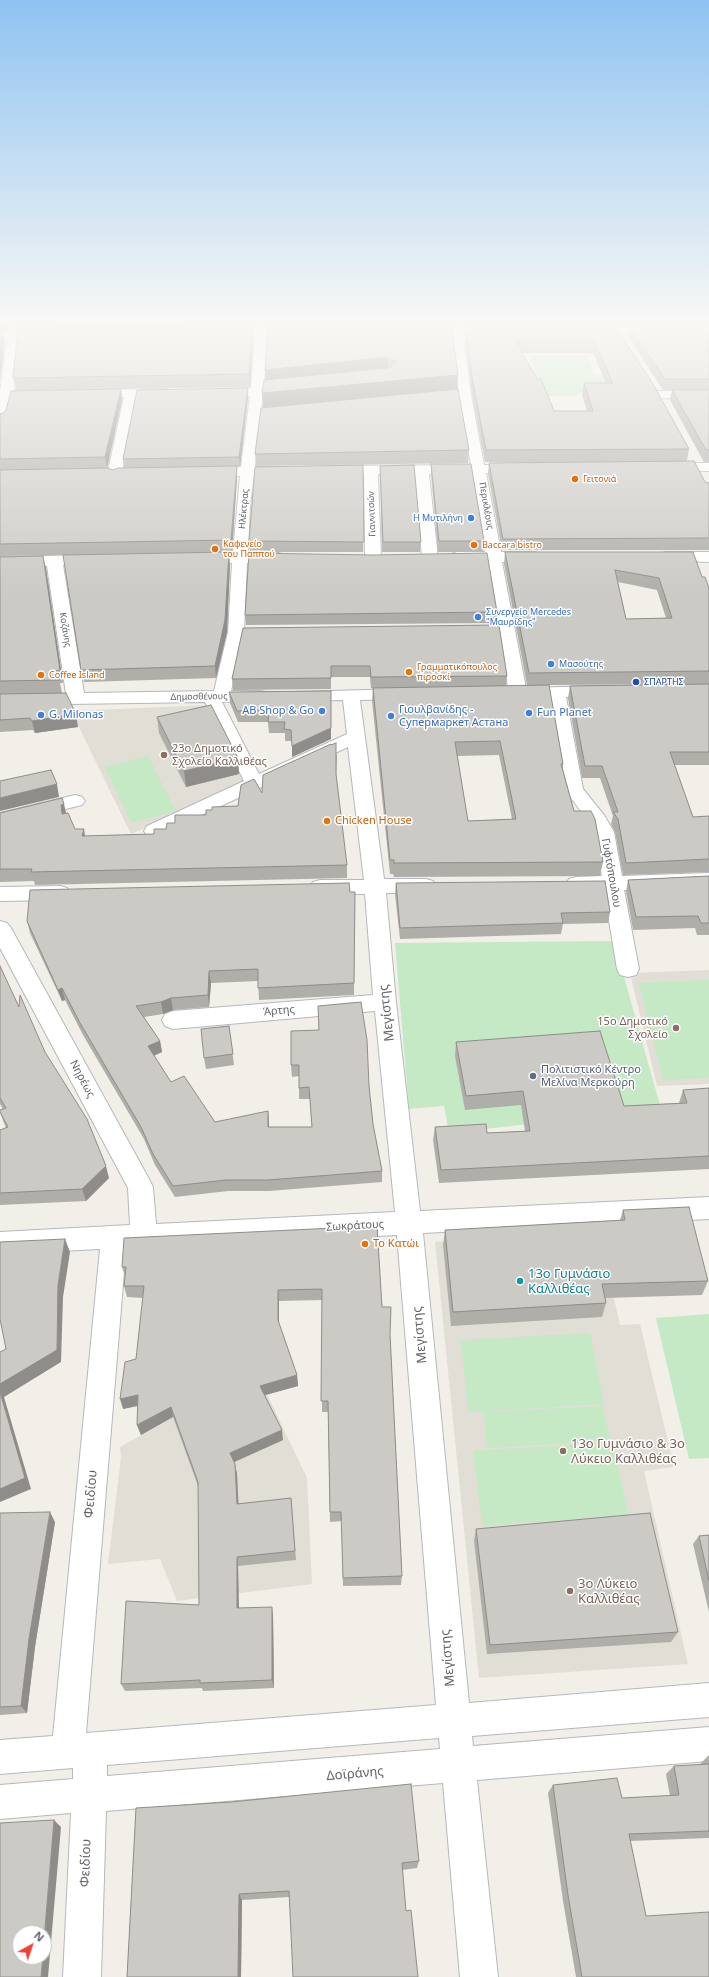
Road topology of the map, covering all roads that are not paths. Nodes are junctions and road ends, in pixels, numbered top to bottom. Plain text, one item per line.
1 (127, 412) edge
2 (254, 412) edge
3 (468, 412) edge
4 (269, 414) edge
5 (254, 416) junction
6 (691, 454) dead end
7 (656, 467) edge
8 (479, 468) junction
9 (533, 468) edge
10 (422, 469) junction
11 (370, 470) junction
12 (704, 470) edge
13 (301, 471) edge
14 (317, 471) edge
15 (247, 472) junction
16 (193, 473) edge
17 (130, 475) edge
18 (99, 476) edge
19 (114, 476) junction
20 (240, 557) junction
21 (495, 557) junction
22 (550, 557) edge
23 (652, 557) edge
24 (186, 558) edge
25 (294, 558) edge
26 (373, 559) edge
27 (708, 559) edge
28 (54, 560) junction
29 (108, 560) edge
30 (0, 562) edge
31 (616, 691) edge
32 (556, 692) junction
33 (415, 694) edge
34 (351, 695) junction
35 (216, 697) junction
36 (76, 699) junction
37 (0, 700) edge
38 (355, 737) junction
39 (255, 784) junction
40 (75, 800) dead end
41 (0, 819) edge
42 (154, 831) edge
43 (709, 880) edge
44 (558, 884) edge
45 (613, 884) junction
46 (375, 886) junction
47 (447, 886) edge
48 (304, 888) edge
49 (80, 893) edge
50 (0, 894) edge
51 (0, 928) edge
52 (628, 969) dead end
53 (385, 1002) junction
54 (173, 1020) dead end
55 (709, 1208) edge
56 (410, 1223) junction
57 (144, 1236) junction
58 (114, 1237) junction
59 (0, 1243) edge
60 (709, 1700) edge
61 (454, 1720) junction
62 (709, 1744) edge
63 (80, 1751) junction
64 (0, 1757) edge
65 (458, 1765) junction
66 (88, 1795) junction
67 (0, 1802) edge
68 (82, 1977) edge
69 (479, 1977) edge

1 - 19 street
2 - 5 street, Ηλέκτρας
3 - 8 street, Περικλέους
4 - 5 street
5 - 15 street, Ηλέκτρας
6 - 12 street
7 - 12 street
8 - 9 street
8 - 10 street
8 - 21 street, Περικλέους
10 - 11 street
10 - 21 street
11 - 14 street
11 - 26 street, Γιαννιτσών
13 - 15 street
15 - 16 street
15 - 20 street, Ηλέκτρας
17 - 19 street
18 - 19 street
20 - 24 street
20 - 25 street
20 - 35 street, Ηλέκτρας
21 - 22 street
21 - 32 street, Περικλέους
23 - 27 street
28 - 29 street
28 - 30 street
28 - 36 street, Κοζάνης
31 - 32 street
32 - 45 street, Γυφτόπουλου
33 - 34 street, Δημοσθένους
34 - 35 street, Δημοσθένους
34 - 38 street, Μεγίστης
35 - 36 street, Δημοσθένους
35 - 39 street
36 - 37 street, Δημοσθένους
38 - 39 street
38 - 46 street, Μεγίστης
39 - 42 street
40 - 41 street
43 - 45 street
44 - 45 street
45 - 52 street, Γυφτόπουλου
46 - 47 street
46 - 48 street
46 - 53 street, Μεγίστης
49 - 50 street
51 - 57 street, Νηρέως
53 - 54 street, Άρτης
53 - 56 street, Μεγίστης
55 - 56 street, Σωκράτους
56 - 57 street, Σωκράτους
56 - 61 street, Μεγίστης
57 - 58 street, Σωκράτους
58 - 59 street, Σωκράτους
58 - 63 street, Φειδίου
60 - 61 street
61 - 63 street
61 - 65 street, Μεγίστης
62 - 65 street, Δοϊράνης
63 - 64 street
63 - 66 street, Φειδίου
65 - 66 street, Δοϊράνης
65 - 69 street, Μεγίστης
66 - 67 street, Δοϊράνης
66 - 68 street, Φειδίου

